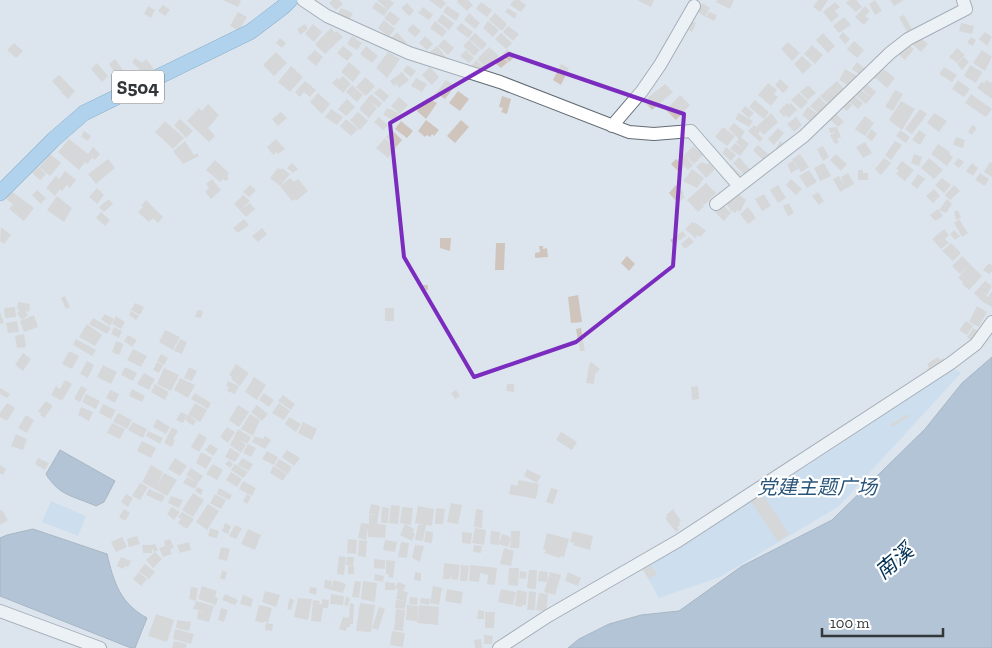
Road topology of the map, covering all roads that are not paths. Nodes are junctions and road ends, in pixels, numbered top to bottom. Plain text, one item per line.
1 (290, 0) edge
2 (303, 0) edge
3 (964, 0) edge
4 (694, 6) dead end
5 (612, 126) junction
6 (739, 186) junction
7 (0, 193) edge
8 (716, 204) dead end
9 (992, 322) edge
10 (0, 611) edge
11 (100, 648) edge
12 (499, 648) edge

1 - 7 main road, S504
2 - 5 street
3 - 6 street
4 - 5 street
5 - 6 street
6 - 8 street
9 - 12 street
10 - 11 street

